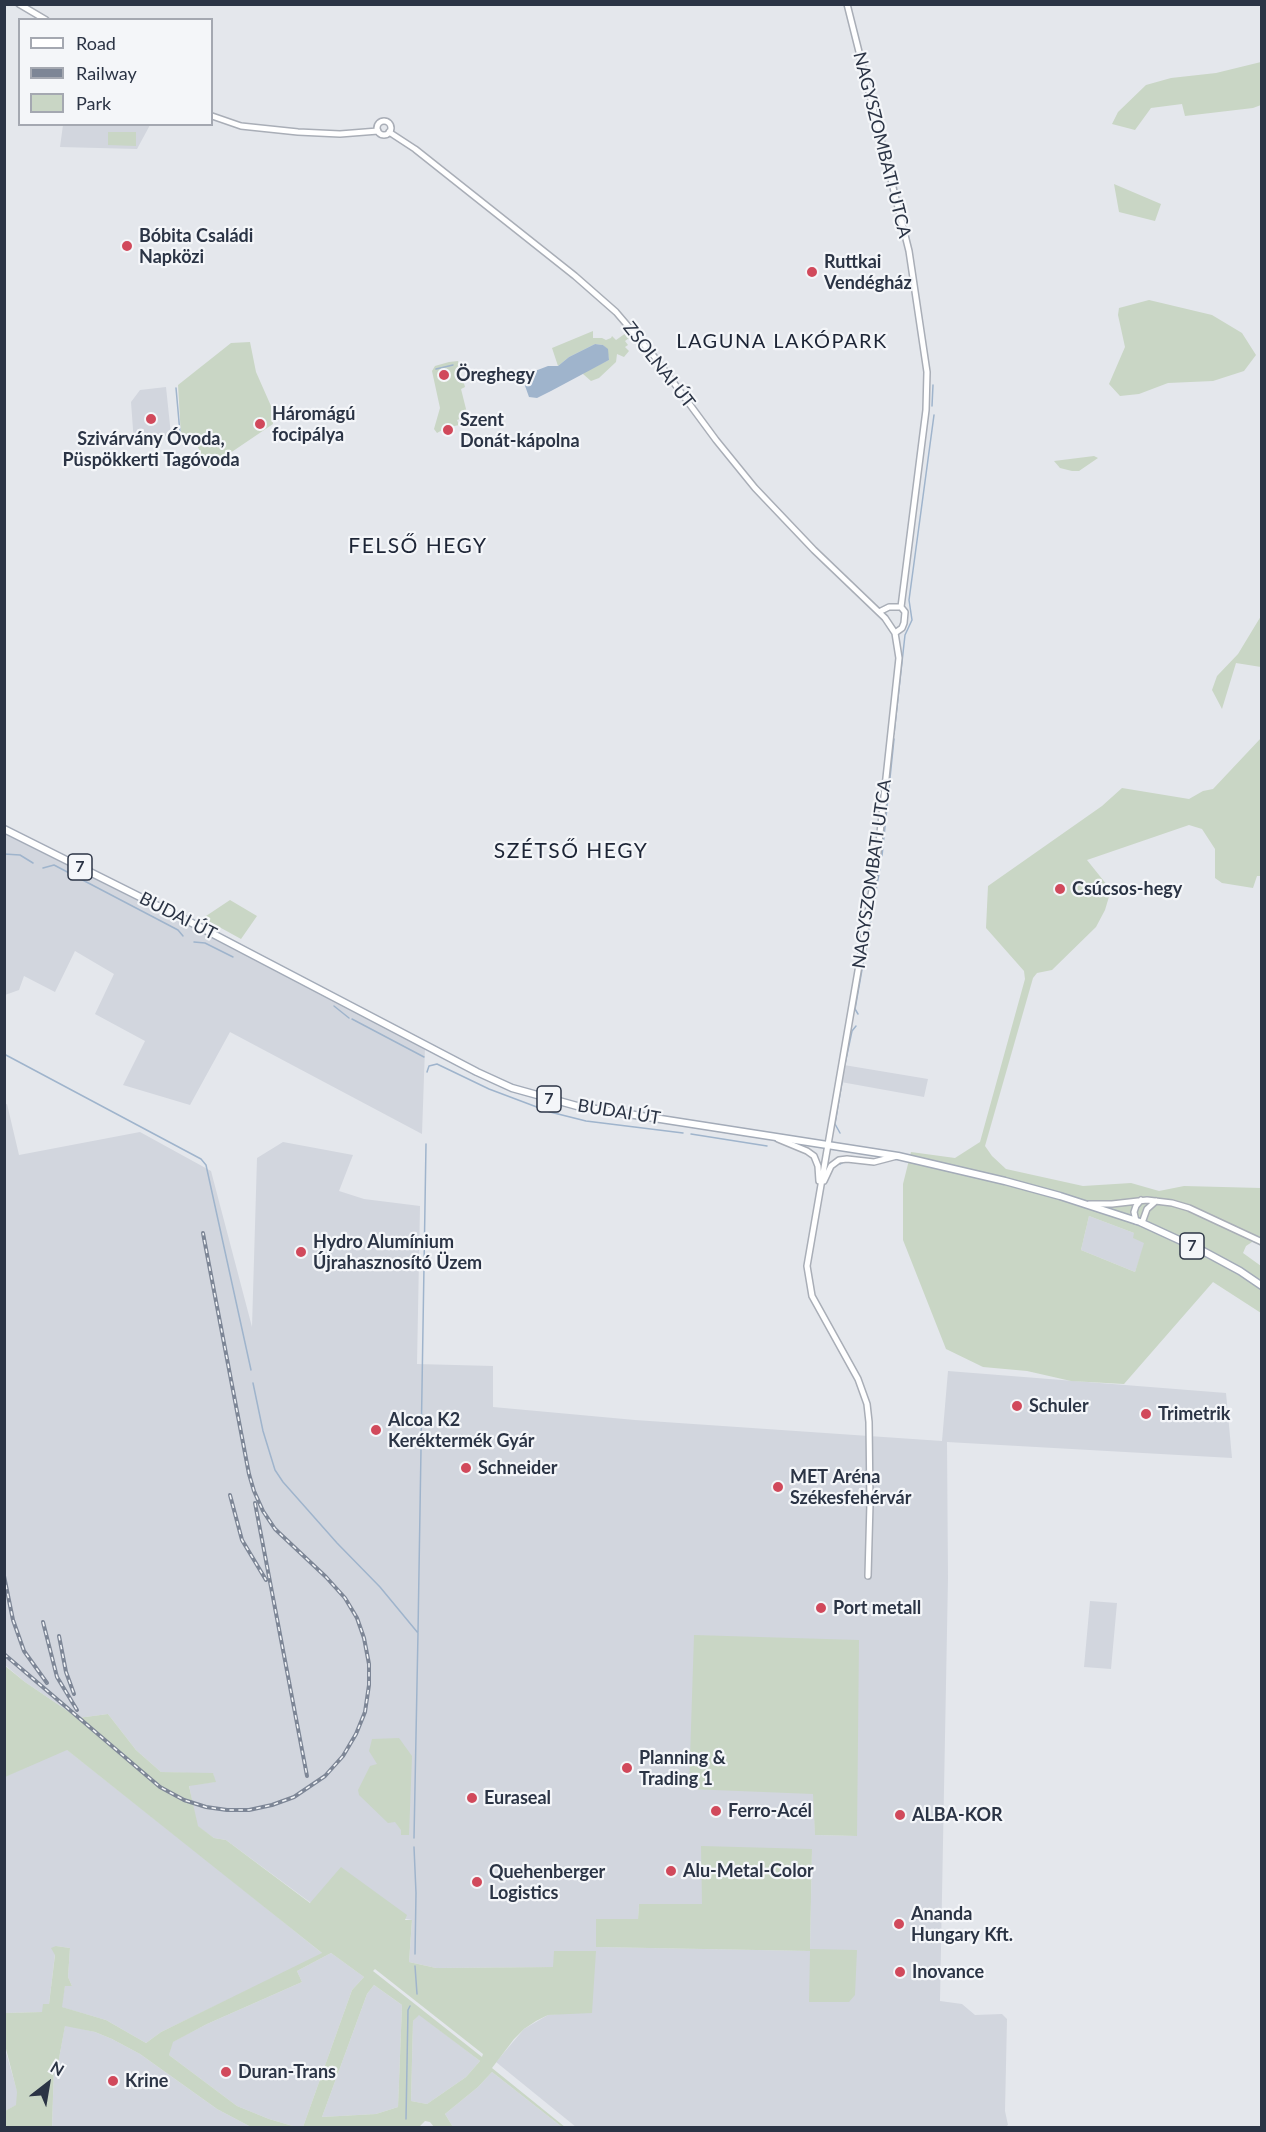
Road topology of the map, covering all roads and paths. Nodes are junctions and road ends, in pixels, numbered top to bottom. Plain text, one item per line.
1 (19, 4) edge
2 (847, 4) edge
3 (43, 18) edge
4 (213, 116) edge
5 (378, 131) junction
6 (389, 132) junction
7 (901, 607) junction
8 (879, 612) junction
9 (895, 633) junction
10 (4, 830) edge
11 (771, 1136) junction
12 (828, 1145) junction
13 (898, 1156) junction
14 (819, 1191) junction
15 (1141, 1200) junction
16 (1158, 1200) junction
17 (1083, 1203) junction
18 (1139, 1222) junction
19 (1262, 1242) edge
20 (1262, 1286) edge
21 (868, 1576) dead end

1 - 3 street
2 - 7 street, NAGYSZOMBATI UTCA
4 - 5 street
5 - 6 street
5 - 6 street
6 - 8 street, ZSOLNAI ÚT
7 - 8 street
7 - 9 street, NAGYSZOMBATI UTCA
8 - 9 street, ZSOLNAI ÚT
9 - 12 street, NAGYSZOMBATI UTCA
10 - 11 main road, BUDAI ÚT / 7
11 - 12 main road, BUDAI ÚT / 7
11 - 14 street
12 - 13 main road, BUDAI ÚT / 7
12 - 14 street, NAGYSZOMBATI UTCA
13 - 14 street
13 - 17 main road, BUDAI ÚT / 7
14 - 21 street
15 - 16 street
15 - 17 street
15 - 18 street
16 - 18 street
16 - 19 street
17 - 18 main road, BUDAI ÚT / 7
18 - 20 main road, 7

